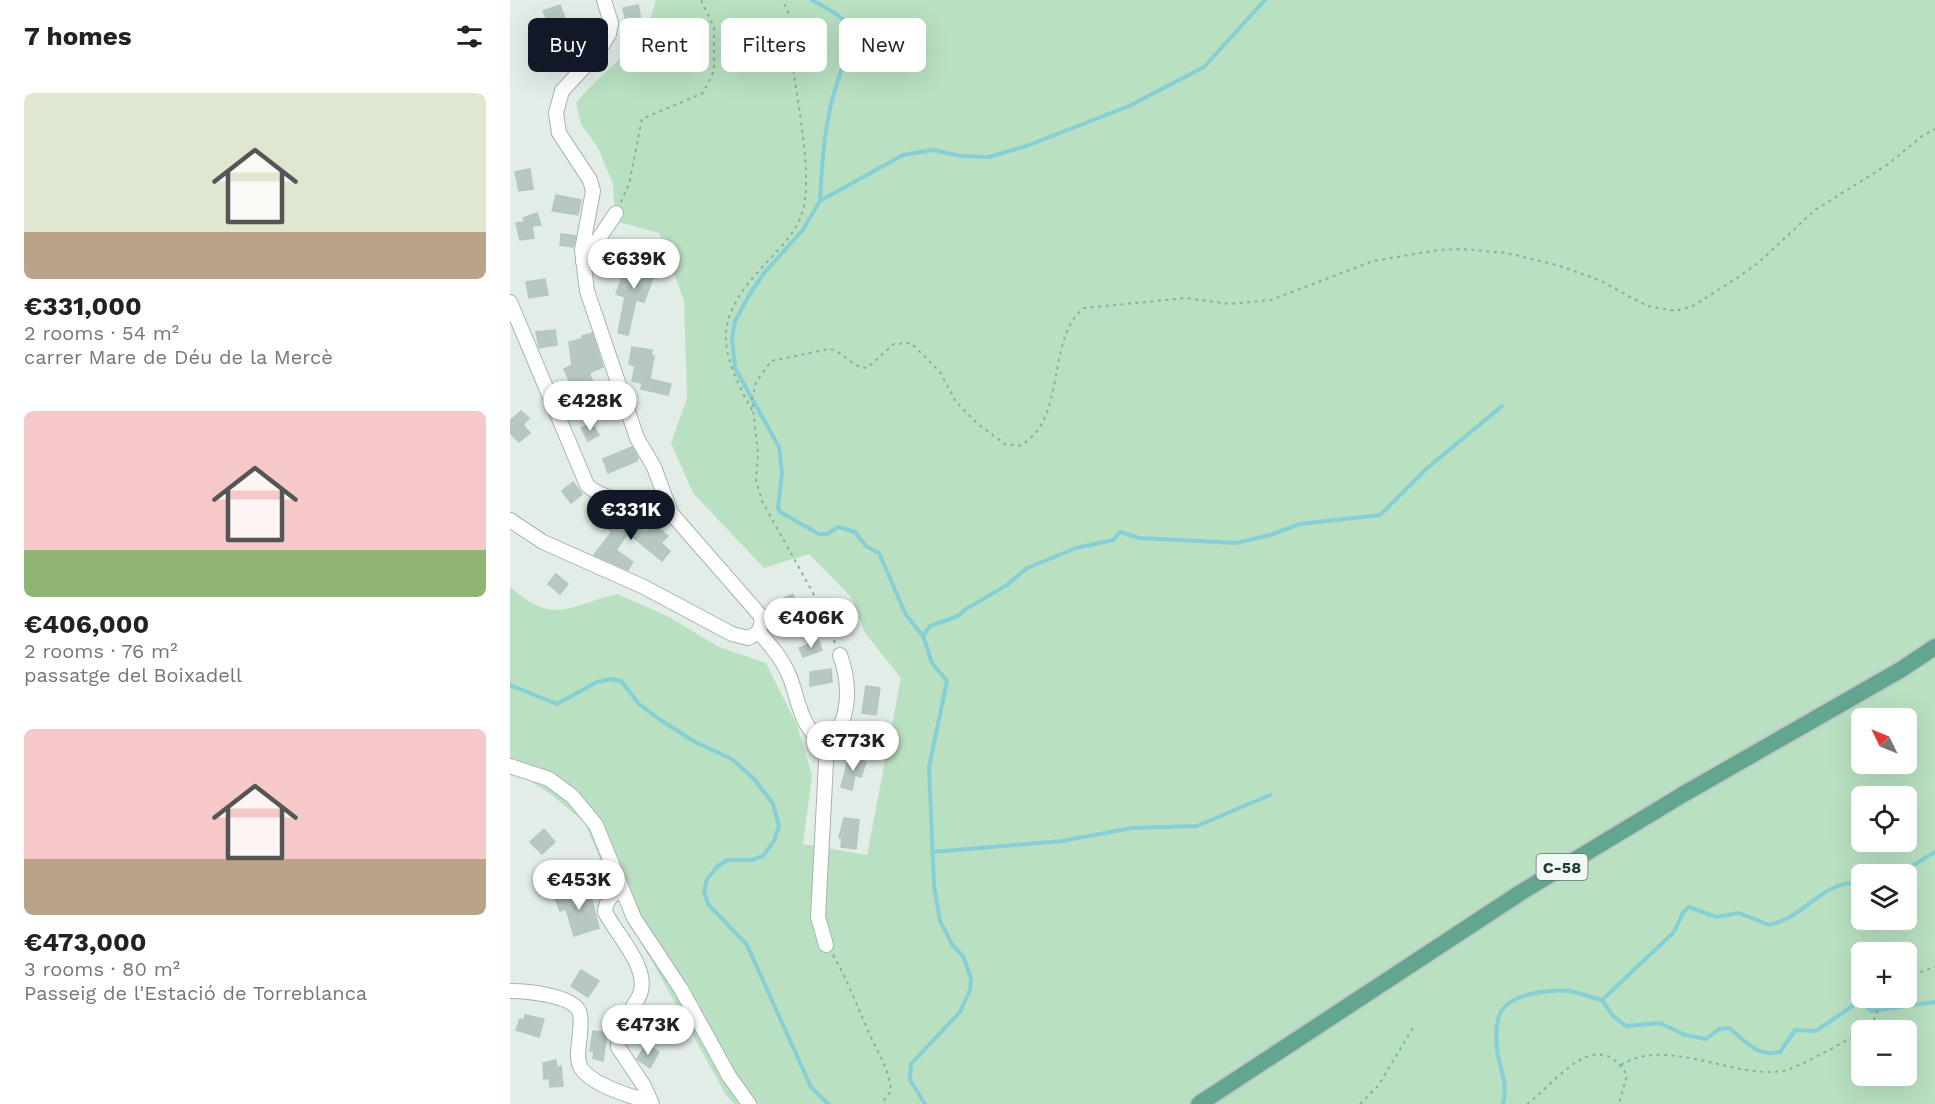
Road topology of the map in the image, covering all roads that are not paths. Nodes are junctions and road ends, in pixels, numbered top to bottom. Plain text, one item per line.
1 (604, 0) edge
2 (616, 213) road end
3 (583, 262) junction
4 (510, 302) edge
5 (666, 504) junction
6 (510, 520) edge
7 (759, 632) junction
8 (1935, 647) edge
9 (840, 655) road end
10 (1935, 659) edge
11 (827, 743) junction
12 (510, 766) edge
13 (621, 889) junction
14 (826, 945) road end
15 (510, 991) edge
16 (651, 1102) edge
17 (750, 1104) edge
18 (1199, 1104) edge
19 (1216, 1104) edge

1 - 3 street
2 - 3 street
3 - 5 street
4 - 5 street
5 - 7 street
6 - 7 street
7 - 11 street
8 - 18 main road, C-58
9 - 11 street
10 - 19 main road, C-58
11 - 14 street
12 - 13 street
13 - 16 street
13 - 17 street
15 - 16 street

